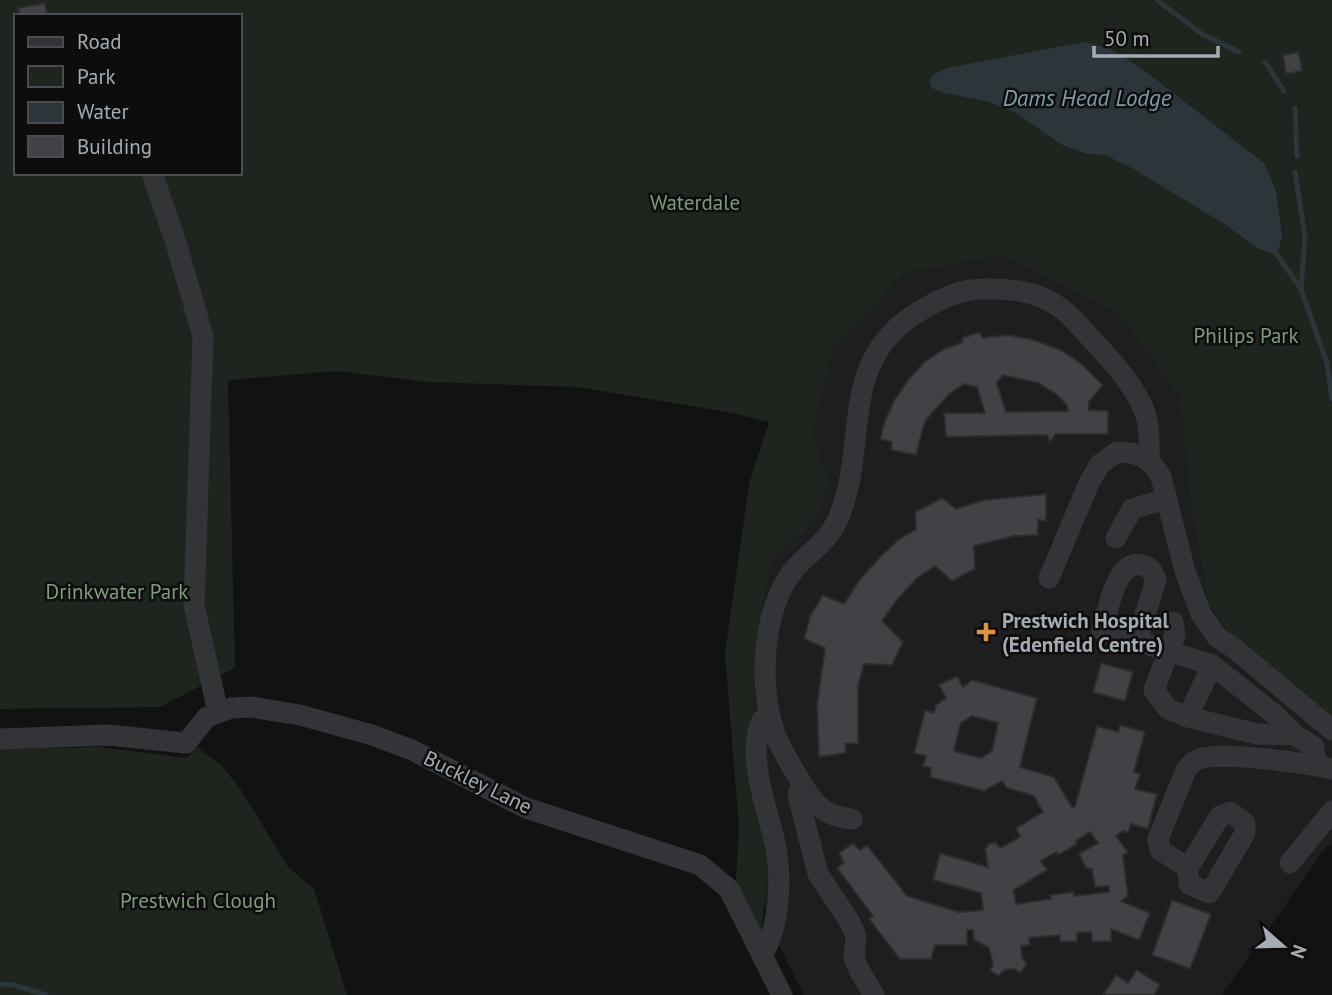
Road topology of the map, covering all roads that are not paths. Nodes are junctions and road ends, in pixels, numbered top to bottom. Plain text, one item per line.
1 (153, 175) edge
2 (1149, 462) junction
3 (1166, 499) junction
4 (1116, 538) dead end
5 (1049, 578) dead end
6 (1173, 622) dead end
7 (1137, 640) dead end
8 (1170, 650) junction
9 (1212, 665) junction
10 (218, 712) junction
11 (770, 716) junction
12 (1188, 717) junction
13 (1329, 728) edge
14 (1295, 735) junction
15 (0, 739) edge
16 (1320, 760) edge
17 (802, 783) junction
18 (1332, 811) edge
19 (852, 819) dead end
20 (1290, 863) dead end
21 (1188, 868) dead end
22 (762, 955) junction
23 (782, 995) edge
24 (874, 995) edge

1 - 10 street
2 - 3 street
2 - 5 street
2 - 11 street
3 - 4 street
3 - 13 street
6 - 8 street
7 - 8 street
8 - 9 street
8 - 12 street
9 - 12 street
9 - 14 street
10 - 15 street
10 - 22 street, Buckley Lane
11 - 17 street
11 - 22 street
12 - 14 street
13 - 16 street
14 - 16 street
16 - 21 street
17 - 19 street
17 - 24 street
18 - 20 street
22 - 23 street

